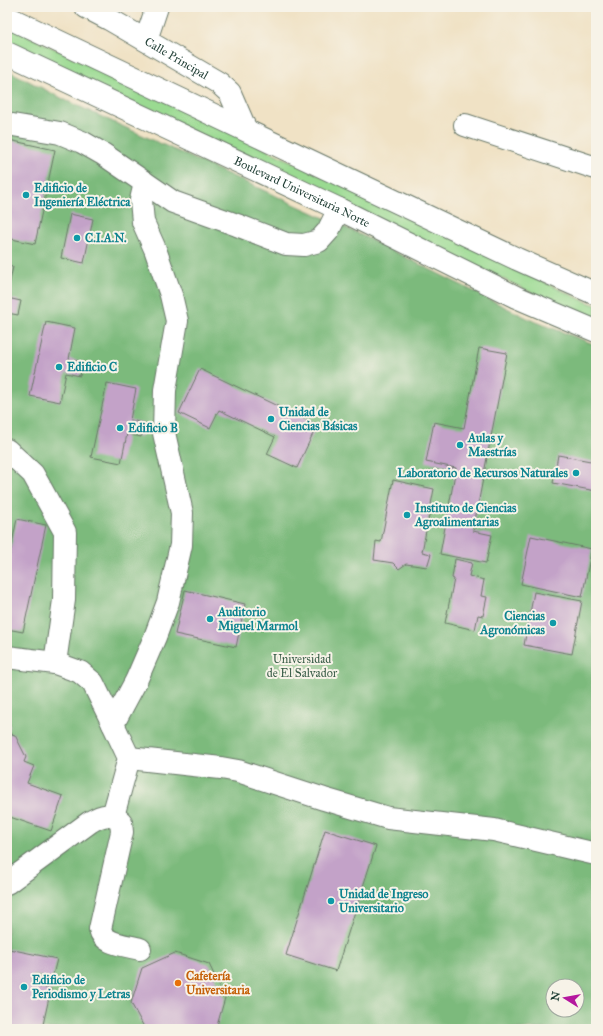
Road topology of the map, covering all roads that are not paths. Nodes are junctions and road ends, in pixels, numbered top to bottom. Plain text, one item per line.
1 (86, 7) edge
2 (157, 7) edge
3 (7, 17) edge
4 (146, 40) junction
5 (7, 53) edge
6 (7, 124) edge
7 (465, 125) dead end
8 (246, 130) junction
9 (596, 168) edge
10 (146, 183) junction
11 (340, 209) junction
12 (596, 294) edge
13 (596, 331) edge
14 (7, 450) edge
15 (7, 657) edge
16 (55, 663) junction
17 (113, 724) junction
18 (129, 758) junction
19 (113, 816) junction
20 (596, 854) edge
21 (7, 883) edge
22 (140, 949) dead end

1 - 4 main road, Calle Principal
2 - 4 main road
3 - 8 main road
4 - 8 main road, Calle Principal
5 - 11 main road, Boulevard Universitaria Norte
6 - 10 main road
7 - 9 main road
8 - 12 main road
10 - 11 main road
10 - 17 main road
11 - 13 main road, Boulevard Universitaria Norte
14 - 16 main road
15 - 16 main road
16 - 17 main road
17 - 18 main road
18 - 19 main road
18 - 20 main road
19 - 21 main road
19 - 22 main road

